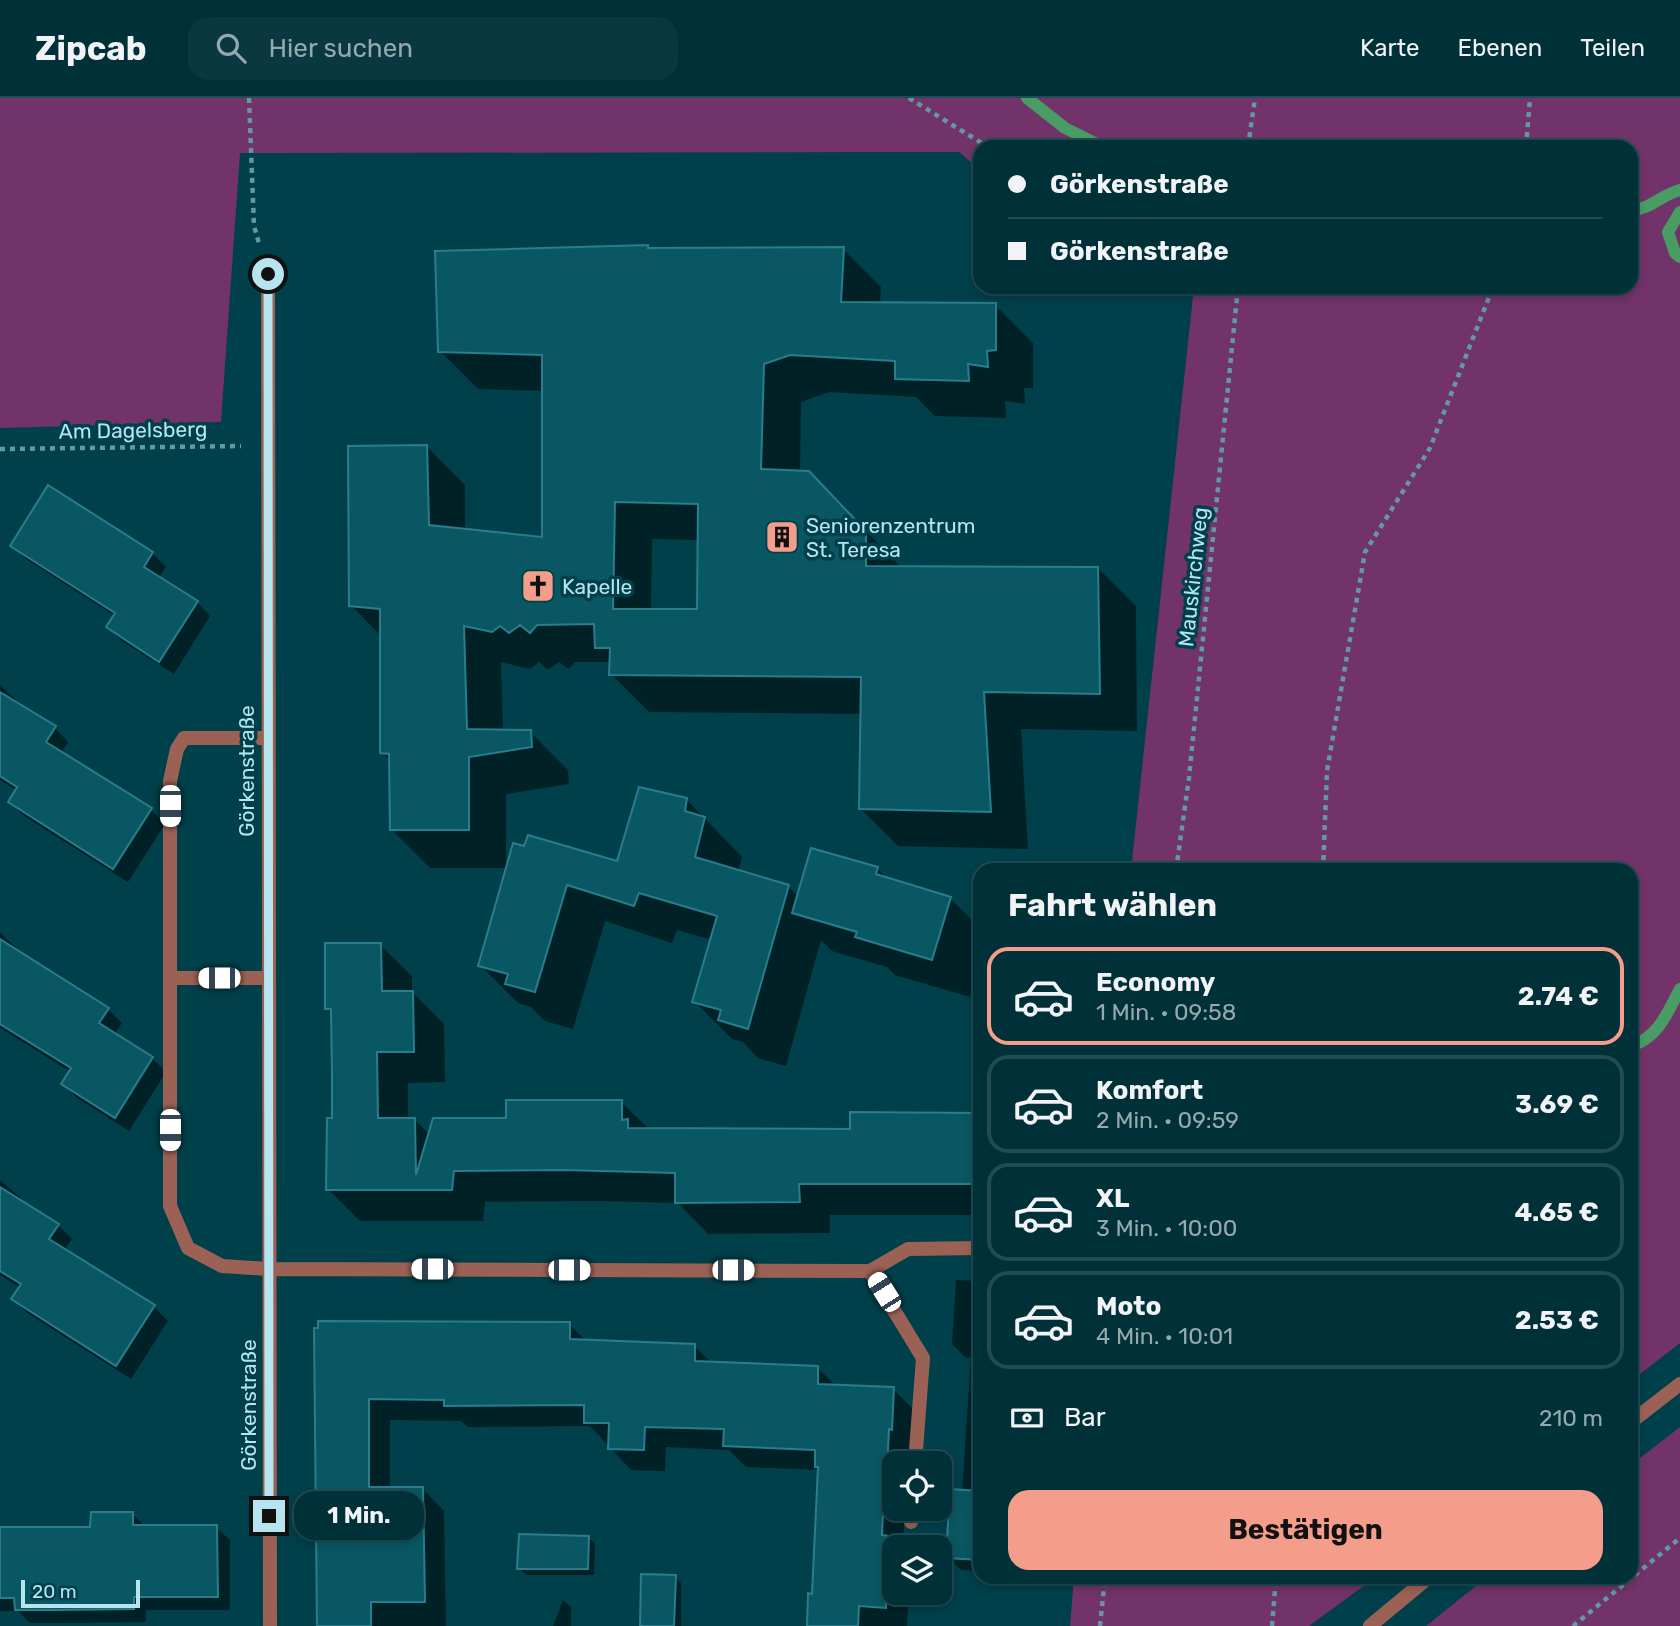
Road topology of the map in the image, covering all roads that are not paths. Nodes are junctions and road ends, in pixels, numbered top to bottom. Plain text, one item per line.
1 (268, 274) road end
2 (267, 738) junction
3 (170, 978) junction
4 (268, 978) junction
5 (973, 1248) edge
6 (268, 1269) junction
7 (870, 1271) junction
8 (1680, 1384) edge
9 (1638, 1417) edge
10 (916, 1451) edge
11 (1421, 1584) edge
12 (270, 1626) edge
13 (1370, 1626) edge

1 - 2 street, Görkenstraße
2 - 3 street
2 - 4 street, Görkenstraße
3 - 4 street
3 - 6 street
4 - 6 street, Görkenstraße
5 - 7 street
6 - 7 street
6 - 12 street, Görkenstraße
7 - 10 street
8 - 9 street
11 - 13 street

